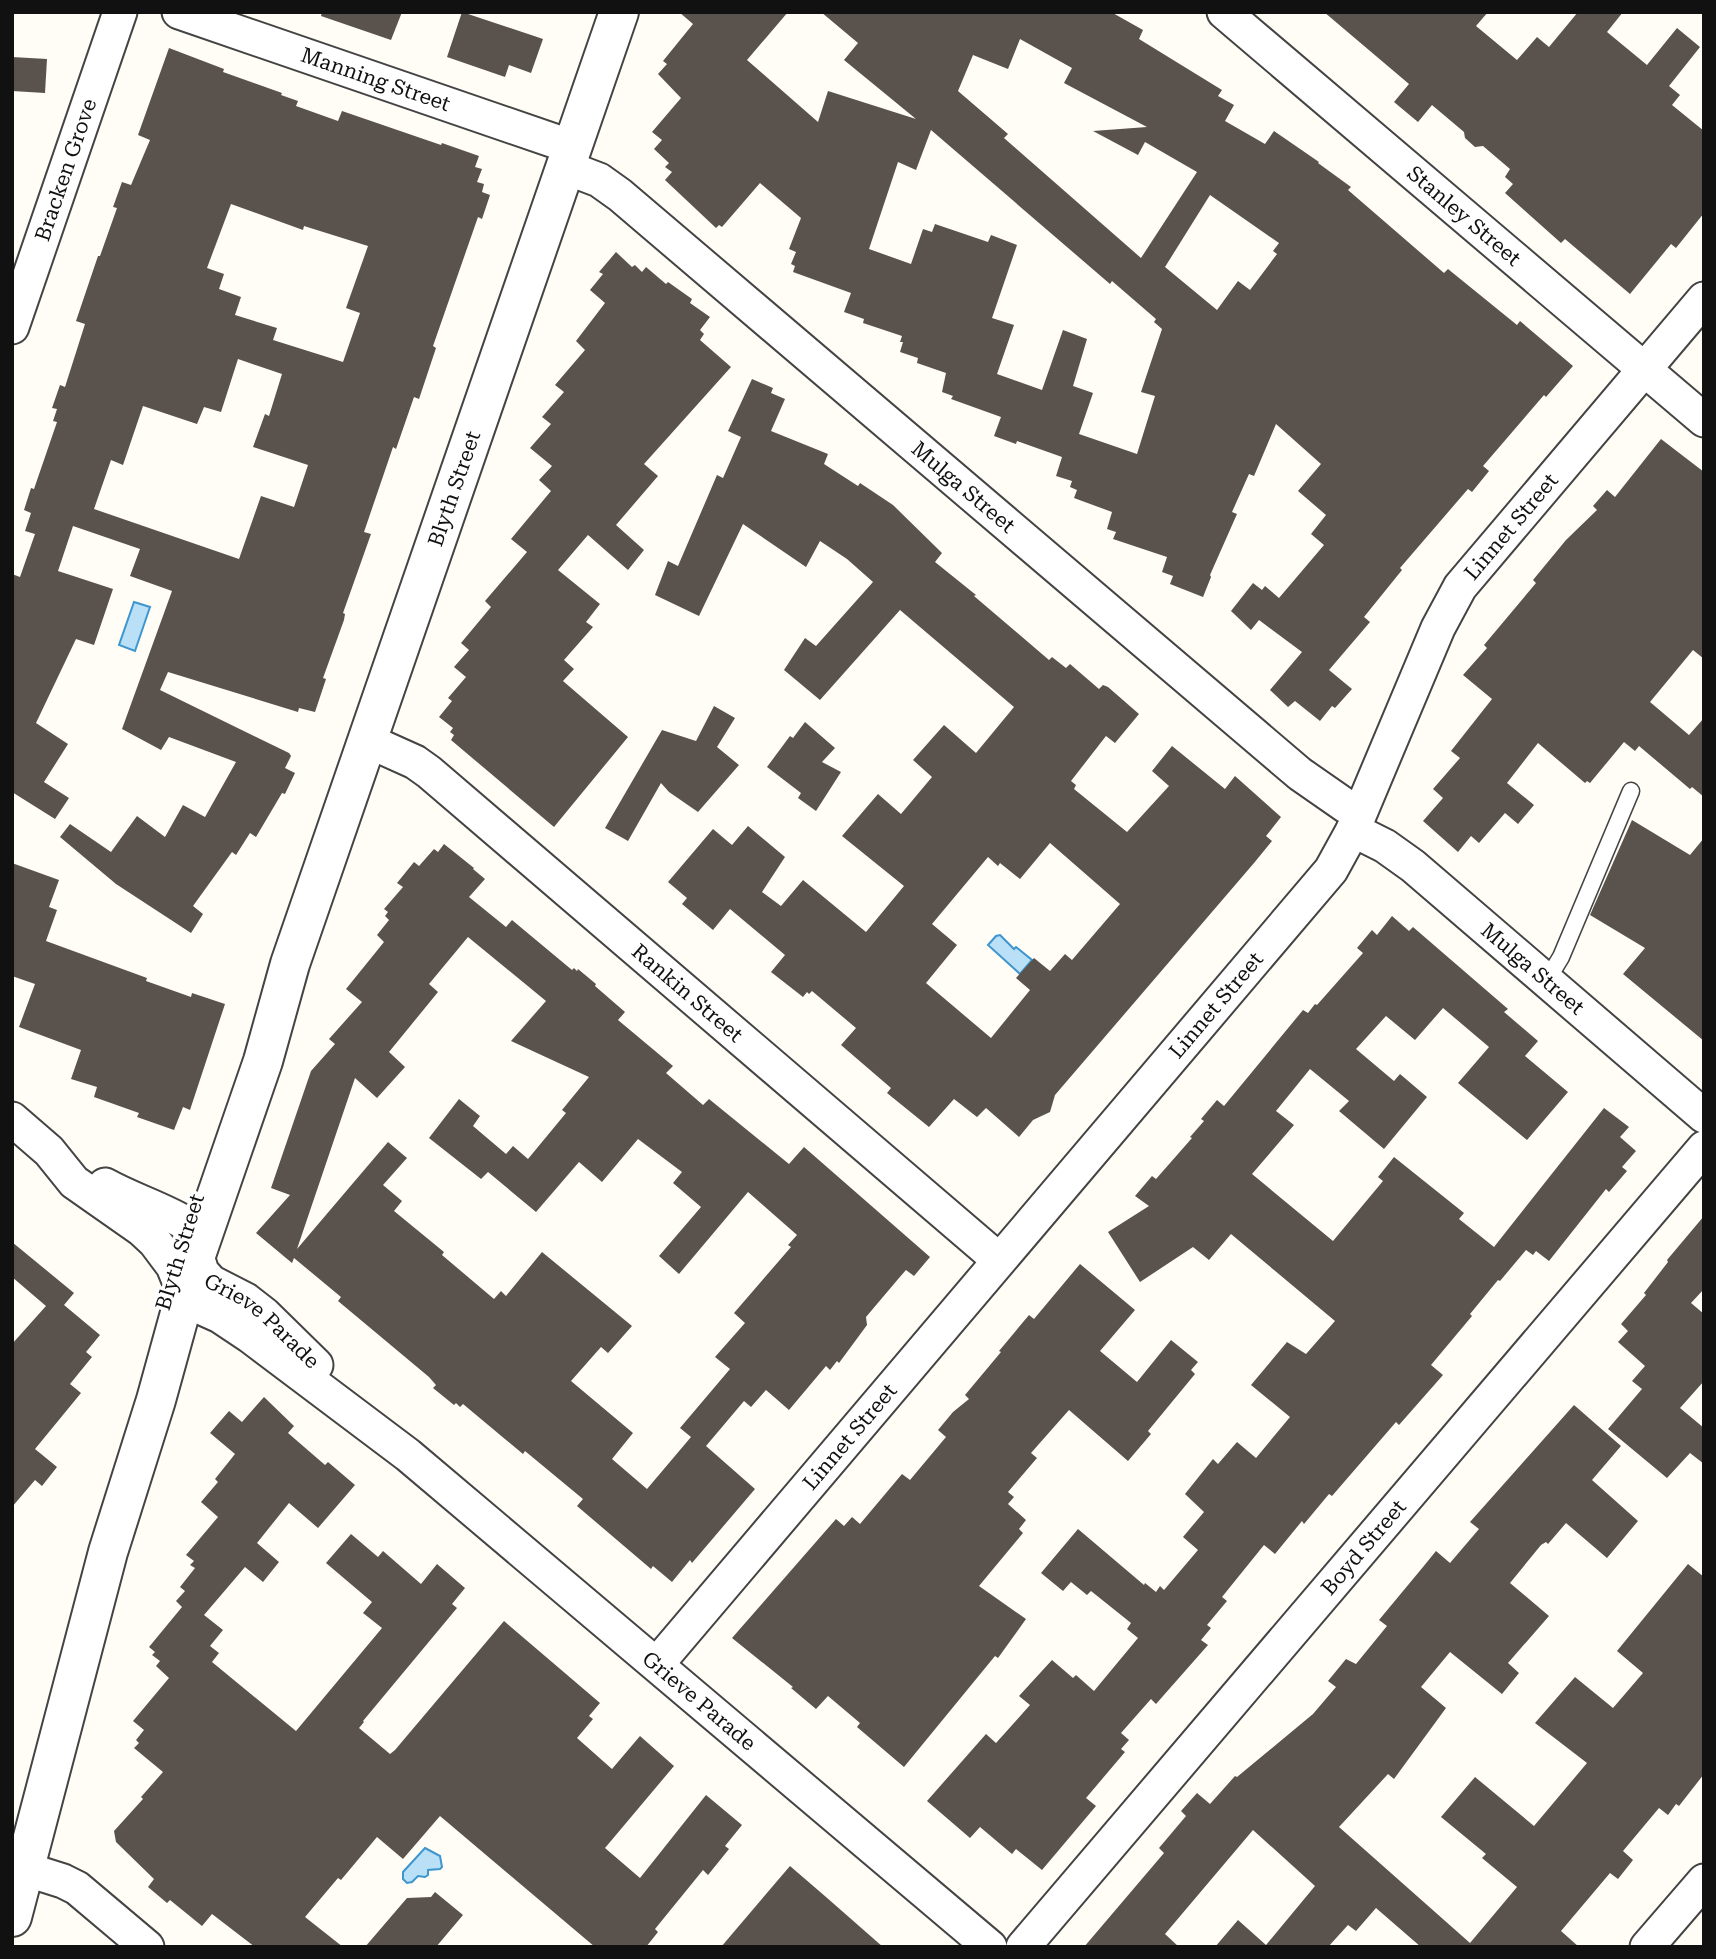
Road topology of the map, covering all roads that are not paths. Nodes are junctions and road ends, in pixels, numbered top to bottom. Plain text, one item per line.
1 (120, 12) edge
2 (178, 12) edge
3 (619, 12) edge
4 (1224, 12) edge
5 (569, 157) junction
6 (1704, 299) edge
7 (12, 327) edge
8 (1644, 370) junction
9 (1704, 420) edge
10 (366, 740) junction
11 (1631, 791) dead end
12 (1357, 820) junction
13 (1547, 980) junction
14 (1704, 1116) edge
15 (12, 1119) edge
16 (1704, 1148) edge
17 (49, 1151) junction
18 (999, 1259) junction
19 (185, 1261) junction
20 (408, 1455) junction
21 (657, 1664) junction
22 (24, 1824) edge
23 (25, 1869) junction
24 (1704, 1881) edge
25 (12, 1917) edge
26 (147, 1947) edge
27 (990, 1947) edge
28 (1023, 1947) edge
29 (1647, 1947) edge

1 - 7 street, Bracken Grove
2 - 5 street, Manning Street
3 - 5 street, Blyth Street
4 - 8 street, Stanley Street
5 - 10 street, Blyth Street
5 - 12 street, Mulga Street
6 - 8 street, Linnet Street
8 - 9 street, Stanley Street
8 - 12 street, Linnet Street
10 - 18 street, Rankin Street
10 - 19 street, Blyth Street
11 - 13 lane
12 - 13 street, Mulga Street
12 - 18 street, Linnet Street
13 - 14 street, Mulga Street
15 - 17 street, Grieve Parade
16 - 28 street, Boyd Street
17 - 19 street, Grieve Parade
17 - 19 street, Grieve Parade
18 - 21 street, Linnet Street
19 - 20 street, Grieve Parade
19 - 20 street, Grieve Parade
19 - 22 street, Blyth Street
20 - 21 street, Grieve Parade
21 - 27 street, Grieve Parade
22 - 23 street, Blyth Street
23 - 25 street, Blyth Street
23 - 26 street
24 - 29 street

